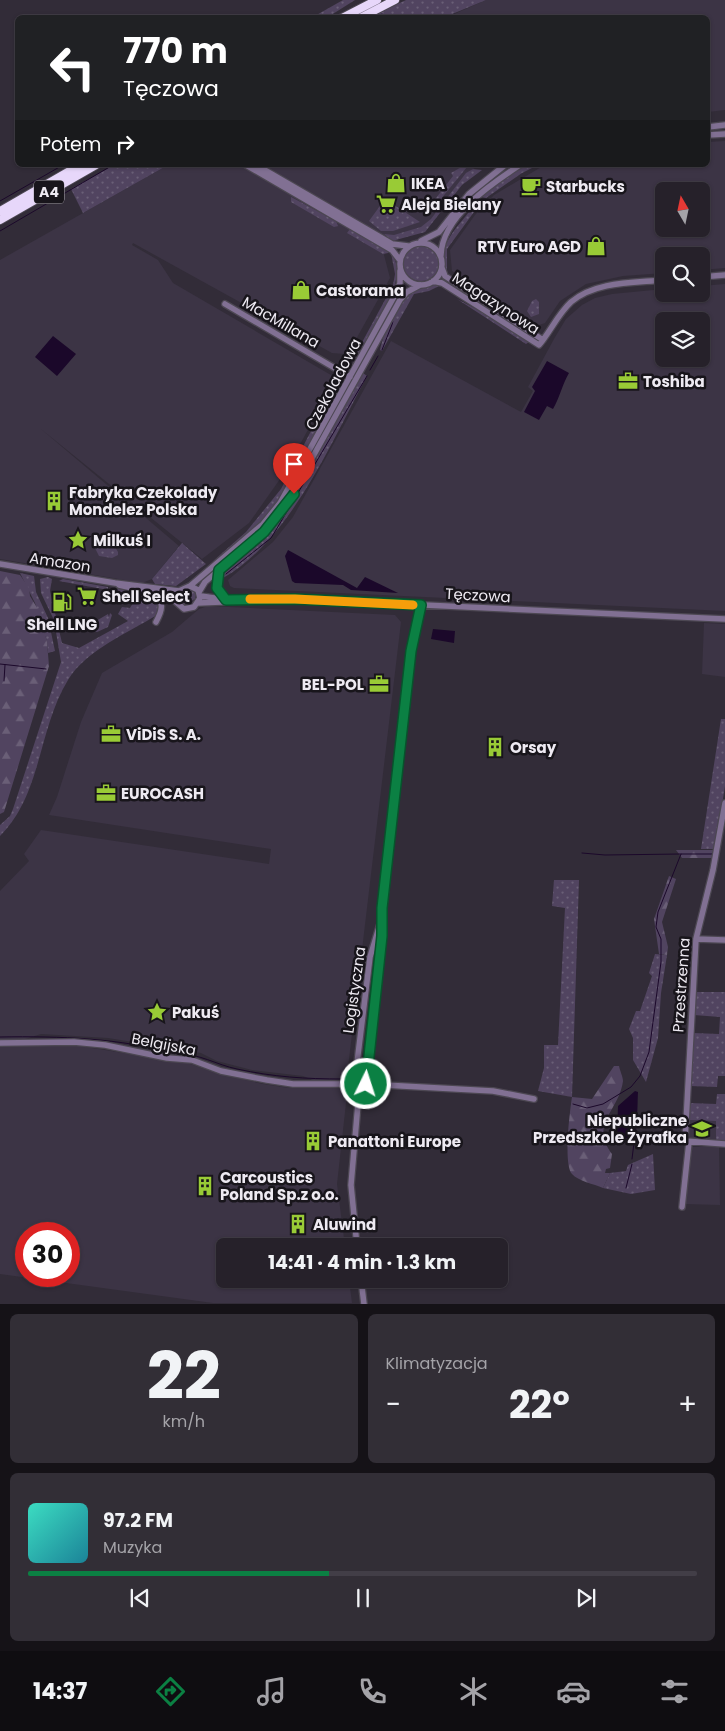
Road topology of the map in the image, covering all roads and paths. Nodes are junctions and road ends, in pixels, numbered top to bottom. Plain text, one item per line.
1 (377, 0) edge
2 (395, 0) edge
3 (348, 15) edge
4 (366, 15) edge
5 (725, 125) edge
6 (710, 127) edge
7 (725, 134) edge
8 (710, 136) edge
9 (77, 167) edge
10 (93, 167) edge
11 (250, 167) edge
12 (259, 167) edge
13 (503, 167) edge
14 (517, 167) edge
15 (291, 189) junction
16 (0, 211) edge
17 (343, 219) junction
18 (0, 220) edge
19 (417, 242) junction
20 (408, 246) junction
21 (400, 259) junction
22 (442, 260) junction
23 (442, 268) junction
24 (400, 271) junction
25 (725, 275) edge
26 (710, 276) edge
27 (433, 281) junction
28 (655, 281) edge
29 (420, 285) junction
30 (225, 304) dead end
31 (543, 340) junction
32 (350, 377) junction
33 (0, 564) edge
34 (219, 570) junction
35 (115, 583) junction
36 (190, 586) junction
37 (179, 591) junction
38 (153, 592) junction
39 (200, 594) junction
40 (176, 598) junction
41 (227, 600) junction
42 (198, 603) junction
43 (421, 605) junction
44 (725, 619) edge
45 (156, 622) dead end
46 (725, 803) edge
47 (381, 922) junction
48 (696, 939) junction
49 (725, 940) edge
50 (0, 1042) edge
51 (358, 1063) junction
52 (367, 1066) junction
53 (352, 1084) junction
54 (366, 1084) junction
55 (359, 1092) junction
56 (534, 1099) dead end
57 (687, 1142) junction
58 (725, 1144) edge
59 (682, 1207) dead end
60 (356, 1238) edge
61 (362, 1288) edge
62 (364, 1304) edge

1 - 3 highway
2 - 4 highway
5 - 6 street
7 - 8 street
9 - 16 highway, A4
10 - 18 highway, A4
11 - 15 street
12 - 15 street
13 - 19 street
14 - 22 street
15 - 17 street
17 - 20 street
17 - 21 street
19 - 20 street
19 - 22 street
20 - 21 street
21 - 24 street
22 - 23 street
23 - 27 street
23 - 31 street, Magazynowa
24 - 29 street
24 - 32 street, Czekoladowa
25 - 26 street
27 - 29 street
27 - 31 street, Magazynowa
28 - 31 street, Magazynowa
29 - 34 street, Czekoladowa
30 - 32 street, MacMillana
32 - 36 street, Czekoladowa
33 - 35 street, Amazon
34 - 39 street, Czekoladowa
34 - 41 street
35 - 37 street, Amazon
35 - 38 street, Amazon
36 - 37 street
36 - 39 street
37 - 40 street
38 - 40 street, Amazon
38 - 45 street
39 - 41 street
39 - 42 street
40 - 42 street
41 - 42 street, Tęczowa
41 - 43 street, Tęczowa
43 - 44 street, Tęczowa
43 - 47 street, Logistyczna
46 - 48 street, Przestrzenna
47 - 51 street, Logistyczna
47 - 52 street, Logistyczna
48 - 49 street
48 - 57 street, Przestrzenna
50 - 53 street, Belgijska
51 - 52 street
51 - 53 street, Logistyczna
52 - 54 street, Logistyczna
53 - 55 street
54 - 55 street
54 - 56 street
55 - 60 street
57 - 58 street
57 - 59 street, Przestrzenna
61 - 62 street

